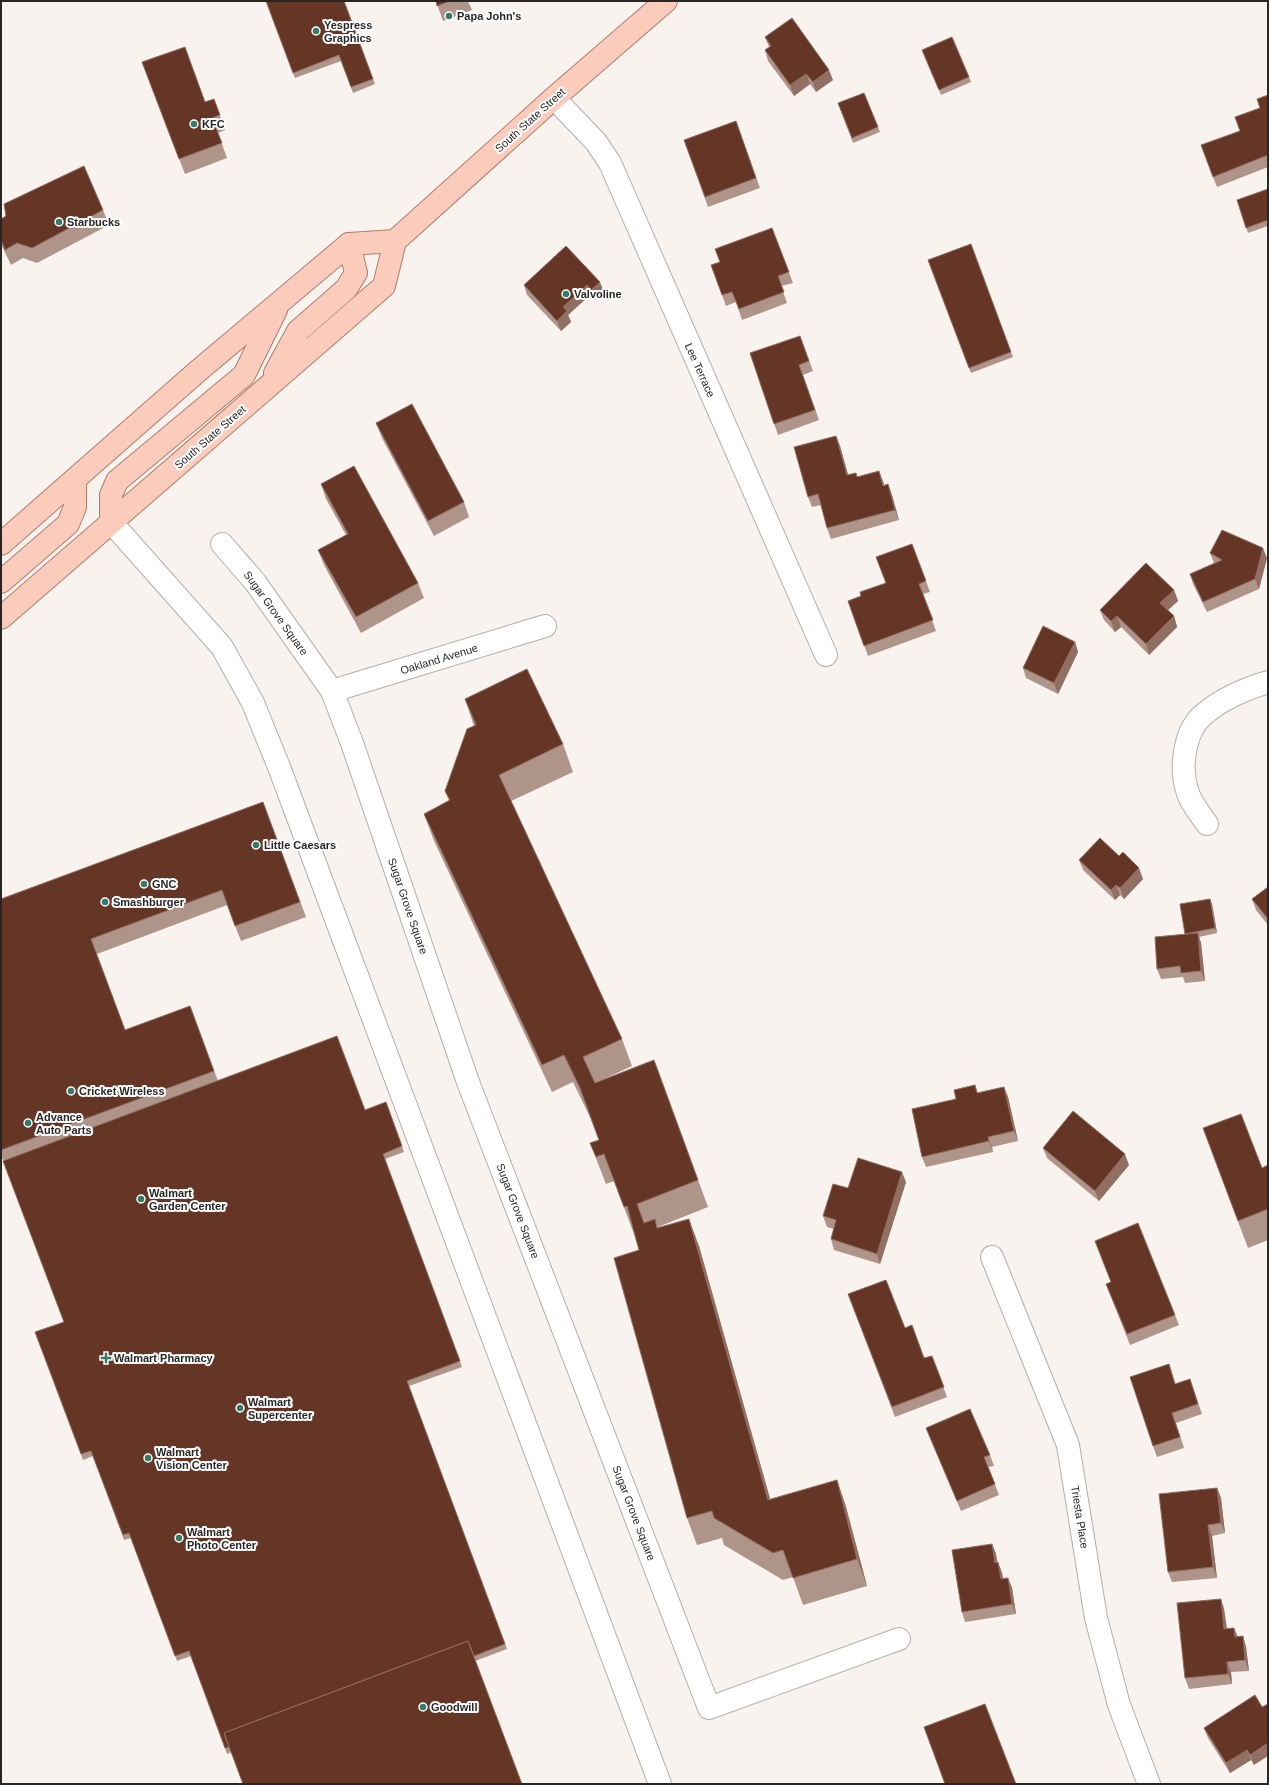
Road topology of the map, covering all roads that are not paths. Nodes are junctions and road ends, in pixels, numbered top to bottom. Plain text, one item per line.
1 (666, 1) edge
2 (554, 98) junction
3 (395, 241) junction
4 (349, 244) junction
5 (280, 304) junction
6 (268, 386) junction
7 (75, 480) junction
8 (111, 522) junction
9 (1, 544) edge
10 (222, 544) dead end
11 (1, 582) edge
12 (1, 618) edge
13 (545, 626) dead end
14 (826, 655) dead end
15 (1268, 682) edge
16 (332, 691) junction
17 (1207, 824) dead end
18 (992, 1257) dead end
19 (899, 1639) dead end
20 (660, 1784) edge
21 (1149, 1784) edge

1 - 2 main road, South State Street
2 - 3 main road, South State Street
2 - 14 street, Lee Terrace
3 - 4 main road
3 - 6 main road, South State Street
4 - 5 main road
4 - 6 main road
5 - 7 main road
5 - 8 main road
6 - 8 main road, South State Street
7 - 9 main road
7 - 11 main road
8 - 12 main road, South State Street
8 - 20 street
10 - 16 street, Sugar Grove Square
13 - 16 street, Oakland Avenue
15 - 17 street
16 - 19 street, Sugar Grove Square
18 - 21 street, Triesta Place

